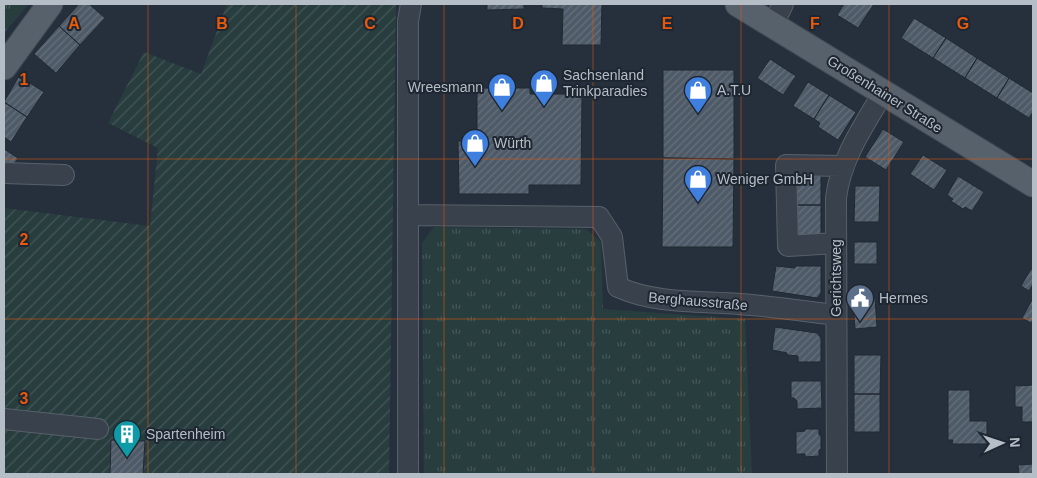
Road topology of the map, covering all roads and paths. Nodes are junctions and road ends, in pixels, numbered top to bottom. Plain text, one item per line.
1 (50, 4) edge
2 (411, 4) edge
3 (738, 4) edge
4 (778, 14) edge
5 (4, 67) edge
6 (883, 93) junction
7 (843, 166) junction
8 (4, 174) edge
9 (64, 175) dead end
10 (1033, 184) edge
11 (408, 215) junction
12 (836, 243) junction
13 (835, 315) junction
14 (4, 419) edge
15 (98, 429) dead end
16 (408, 474) edge
17 (837, 474) edge

1 - 5 main road
2 - 11 street
3 - 4 main road, Großenhainer Straße
4 - 6 main road, Großenhainer Straße
6 - 7 street, Gerichtsweg
6 - 10 main road, Großenhainer Straße
7 - 12 street, Gerichtsweg
7 - 12 street
8 - 9 street
11 - 13 street, Berghausstraße
11 - 16 street
12 - 13 street, Gerichtsweg
13 - 17 street, Gerichtsweg
14 - 15 street

